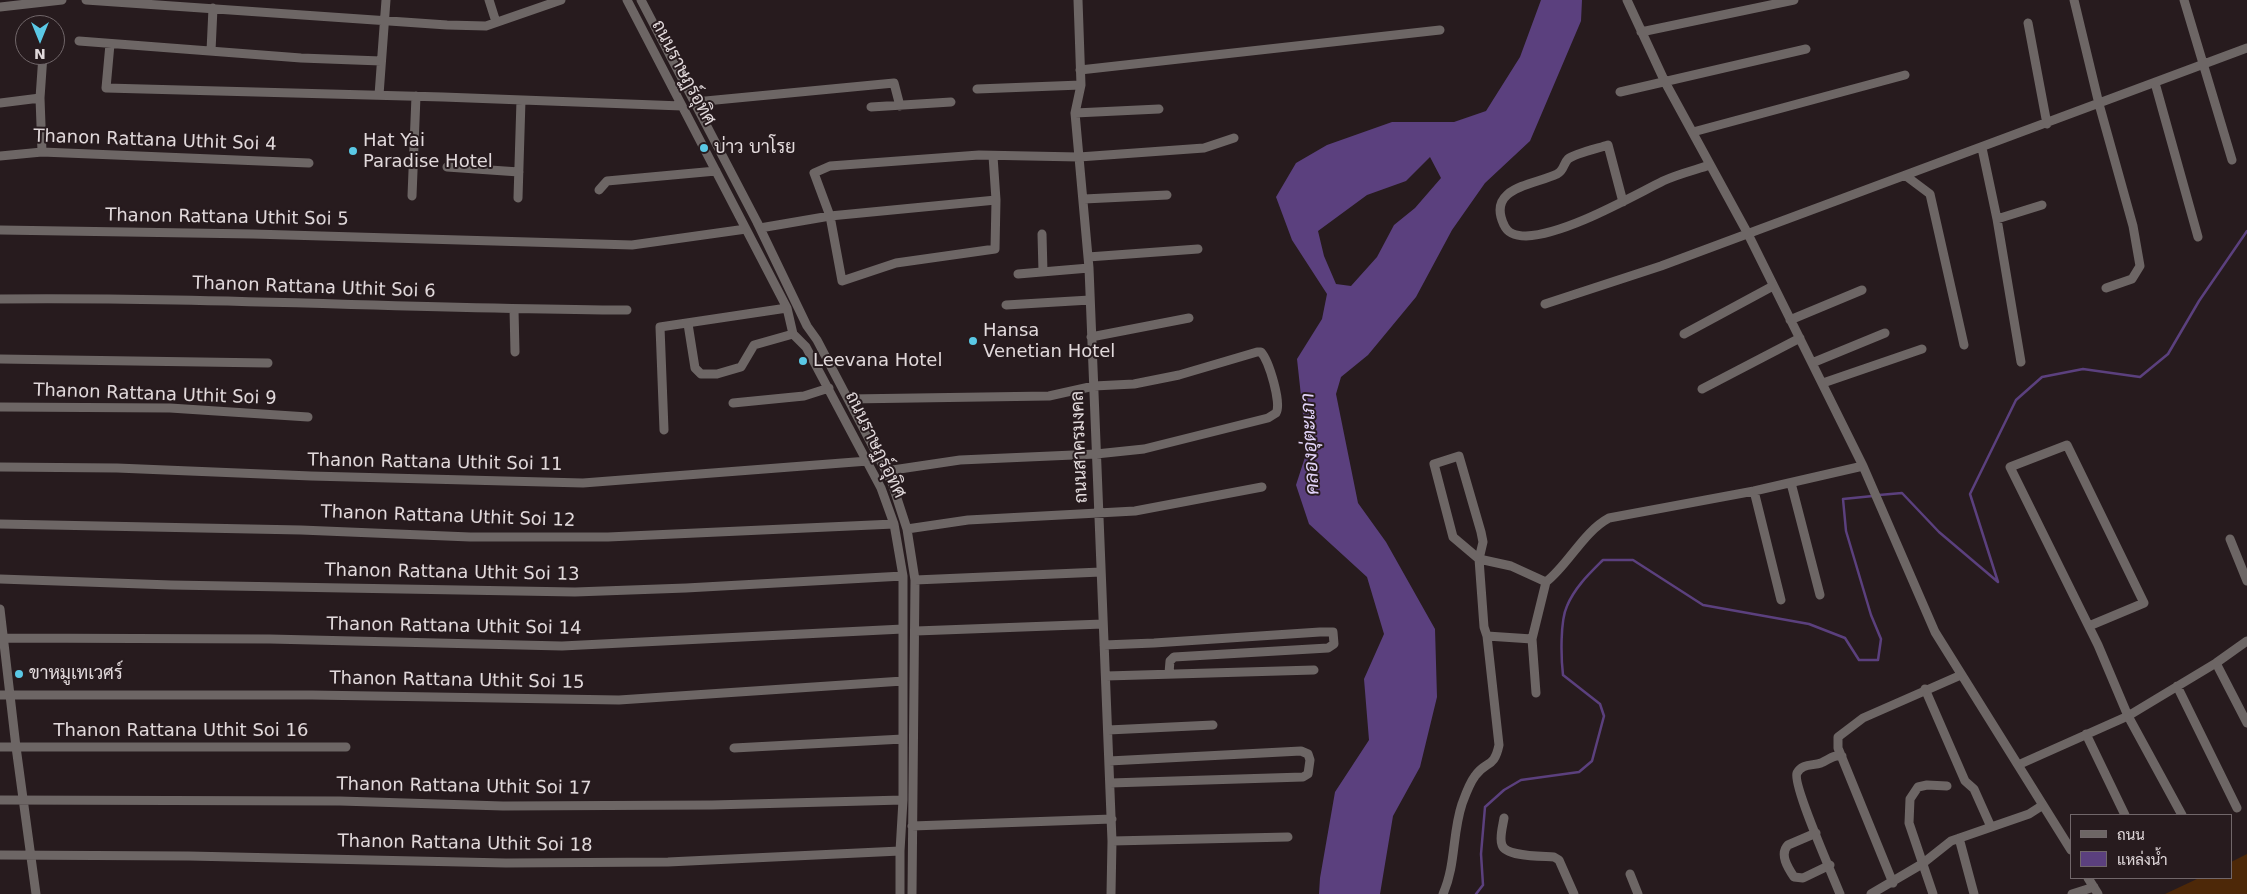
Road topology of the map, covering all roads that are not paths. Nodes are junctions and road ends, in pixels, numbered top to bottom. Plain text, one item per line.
1 (62, 0) edge
2 (86, 0) edge
3 (386, 0) edge
4 (489, 0) edge
5 (561, 0) edge
6 (627, 0) edge
7 (641, 0) edge
8 (1078, 0) edge
9 (1627, 0) edge
10 (1794, 0) edge
11 (2074, 0) edge
12 (2184, 0) edge
13 (542, 4) edge
14 (0, 7) edge
15 (213, 8) junction
16 (384, 20) junction
17 (496, 22) junction
18 (2028, 23) dead end
19 (1440, 30) dead end
20 (1642, 32) junction
21 (79, 42) dead end
22 (110, 44) junction
23 (2247, 48) edge
24 (1806, 49) dead end
25 (211, 51) junction
26 (381, 61) junction
27 (43, 65) edge
28 (2202, 65) junction
29 (1080, 70) junction
30 (1904, 75) dead end
31 (1665, 82) junction
32 (2155, 83) junction
33 (1081, 85) junction
34 (977, 89) dead end
35 (1620, 92) dead end
36 (379, 95) junction
37 (416, 96) junction
38 (40, 98) junction
39 (521, 100) junction
40 (695, 102) junction
41 (951, 102) dead end
42 (0, 103) edge
43 (2099, 104) junction
44 (682, 106) junction
45 (900, 106) junction
46 (871, 107) dead end
47 (1158, 109) dead end
48 (1075, 113) junction
49 (2048, 124) junction
50 (1693, 132) junction
51 (1234, 138) dead end
52 (1982, 148) junction
53 (42, 152) junction
54 (0, 156) edge
55 (993, 156) junction
56 (1079, 157) junction
57 (2232, 160) dead end
58 (309, 163) dead end
59 (1710, 165) junction
60 (447, 167) dead end
61 (716, 171) junction
62 (519, 172) junction
63 (1906, 176) junction
64 (599, 190) dead end
65 (1167, 195) dead end
66 (412, 196) dead end
67 (518, 198) dead end
68 (1084, 199) junction
69 (996, 200) junction
70 (1623, 202) junction
71 (2042, 205) dead end
72 (830, 216) junction
73 (1997, 219) junction
74 (760, 228) junction
75 (746, 229) junction
76 (0, 230) edge
77 (1042, 234) dead end
78 (1748, 234) junction
79 (2198, 237) dead end
80 (1198, 249) dead end
81 (1088, 257) junction
82 (1089, 268) junction
83 (1043, 272) junction
84 (1018, 274) dead end
85 (1773, 286) junction
86 (2106, 288) dead end
87 (1862, 290) dead end
88 (0, 299) edge
89 (1090, 300) junction
90 (1546, 304) dead end
91 (1006, 305) dead end
92 (787, 308) junction
93 (514, 310) junction
94 (627, 310) dead end
95 (1189, 318) dead end
96 (1790, 320) junction
97 (688, 324) junction
98 (1885, 333) dead end
99 (793, 334) junction
100 (1684, 334) dead end
101 (1092, 337) junction
102 (1800, 338) junction
103 (817, 340) junction
104 (1964, 345) dead end
105 (806, 347) junction
106 (1922, 349) dead end
107 (515, 352) dead end
108 (0, 359) edge
109 (2021, 362) dead end
110 (268, 363) dead end
111 (1812, 363) junction
112 (1823, 384) junction
113 (1094, 386) junction
114 (829, 388) junction
115 (1702, 389) dead end
116 (849, 399) junction
117 (733, 403) dead end
118 (0, 407) edge
119 (308, 417) dead end
120 (664, 430) dead end
121 (1096, 454) junction
122 (868, 461) junction
123 (1863, 466) junction
124 (0, 467) edge
125 (886, 471) junction
126 (1791, 483) junction
127 (1262, 487) dead end
128 (1754, 492) junction
129 (1099, 514) junction
130 (0, 524) edge
131 (894, 524) junction
132 (908, 529) junction
133 (2230, 539) dead end
134 (1479, 559) junction
135 (1101, 572) junction
136 (903, 576) junction
137 (0, 579) edge
138 (916, 580) junction
139 (2247, 581) edge
140 (1546, 582) junction
141 (1820, 595) dead end
142 (1781, 600) dead end
143 (0, 609) edge
144 (1104, 624) junction
145 (2089, 626) junction
146 (903, 629) junction
147 (916, 630) junction
148 (1487, 636) junction
149 (2, 638) edge
150 (1532, 639) junction
151 (2247, 641) edge
152 (1104, 645) junction
153 (2216, 663) junction
154 (1314, 670) dead end
155 (1169, 674) junction
156 (1961, 674) junction
157 (1106, 676) junction
158 (903, 681) junction
159 (2177, 686) junction
160 (1925, 689) junction
161 (1536, 693) dead end
162 (0, 695) edge
163 (10, 695) junction
164 (2128, 716) junction
165 (2247, 723) edge
166 (1213, 726) dead end
167 (1108, 730) junction
168 (2086, 734) junction
169 (903, 740) junction
170 (0, 747) edge
171 (16, 747) junction
172 (346, 748) dead end
173 (734, 748) dead end
174 (1842, 756) junction
175 (1109, 761) junction
176 (908, 763) junction
177 (2018, 765) junction
178 (1110, 783) junction
179 (1947, 786) dead end
180 (0, 800) edge
181 (903, 800) junction
182 (24, 801) junction
183 (2043, 805) junction
184 (2237, 808) dead end
185 (2125, 814) edge
186 (2181, 814) edge
187 (1504, 818) dead end
188 (1112, 819) junction
189 (912, 826) junction
190 (1992, 827) junction
191 (1816, 833) junction
192 (1288, 837) dead end
193 (1959, 838) junction
194 (1112, 841) junction
195 (2070, 848) edge
196 (900, 851) junction
197 (0, 855) edge
198 (30, 855) junction
199 (1922, 864) junction
200 (1830, 865) junction
201 (1630, 874) dead end
202 (2089, 879) edge
203 (1893, 883) junction
204 (2096, 890) edge
205 (36, 894) edge
206 (900, 894) edge
207 (912, 894) edge
208 (1111, 894) edge
209 (1443, 894) edge
210 (1574, 894) edge
211 (1638, 894) edge
212 (1840, 894) edge
213 (1871, 894) edge
214 (1933, 894) edge
215 (1974, 894) edge
216 (2072, 894) edge

1 - 14 street
2 - 15 street
3 - 16 street
4 - 17 street
5 - 13 street
6 - 44 street, ถนนราษฏร์อุทิศ
7 - 40 street, ถนนราษฏร์อุทิศ
8 - 29 street, ถนนสาครมงคล
9 - 20 street
10 - 20 street
11 - 43 street
12 - 28 street
13 - 17 street
15 - 16 street
15 - 25 street
16 - 17 street
16 - 26 street
18 - 49 street
19 - 29 street
20 - 31 street
21 - 22 street
22 - 25 street
22 - 36 street
23 - 28 street
24 - 31 street
25 - 26 street
26 - 36 street
27 - 38 street
28 - 32 street
28 - 57 street
29 - 33 street, ถนนสาครมงคล
30 - 50 street
31 - 35 street
31 - 50 street
32 - 43 street
32 - 79 street
33 - 34 street
33 - 48 street, ถนนสาครมงคล
36 - 37 street
37 - 39 street
37 - 66 street
38 - 42 street
38 - 53 street
39 - 44 street
39 - 62 street
40 - 45 street
40 - 74 street, ถนนราษฏร์อุทิศ
41 - 45 street
43 - 49 street
43 - 86 street
44 - 61 street, ถนนราษฏร์อุทิศ
45 - 46 street
47 - 48 street
48 - 56 street, ถนนสาครมงคล
49 - 52 street
50 - 59 street
51 - 56 street
52 - 63 street
52 - 73 street
53 - 54 street, Thanon Rattana Uthit Soi 4
53 - 58 street, Thanon Rattana Uthit Soi 4
55 - 56 street
55 - 69 street
55 - 72 street
56 - 68 street, ถนนสาครมงคล
59 - 70 street
59 - 78 street
60 - 62 street
61 - 64 street
61 - 75 street, ถนนราษฏร์อุทิศ
62 - 67 street
63 - 78 street
63 - 104 street
65 - 68 street
68 - 81 street, ถนนสาครมงคล
69 - 72 street
69 - 72 street
70 - 70 street
71 - 73 street
72 - 74 street
73 - 109 street
74 - 103 street, ถนนราษฏร์อุทิศ
75 - 76 street, Thanon Rattana Uthit Soi 5
75 - 92 street, ถนนราษฏร์อุทิศ
77 - 83 street
78 - 85 street
78 - 90 street
80 - 81 street
81 - 82 street, ถนนสาครมงคล
82 - 83 street
82 - 89 street, ถนนสาครมงคล
83 - 84 street
85 - 96 street
85 - 100 street
87 - 96 street
88 - 93 street, Thanon Rattana Uthit Soi 6
89 - 91 street
89 - 101 street, ถนนสาครมงคล
92 - 97 street
92 - 99 street, ถนนราษฏร์อุทิศ
93 - 94 street, Thanon Rattana Uthit Soi 6
93 - 107 street
95 - 101 street
96 - 102 street
97 - 99 street
97 - 120 street
98 - 111 street
99 - 105 street, ถนนราษฏร์อุทิศ
101 - 113 street, ถนนสาครมงคล
102 - 111 street
102 - 115 street
103 - 105 street
103 - 116 street, ถนนราษฏร์อุทิศ
105 - 114 street, ถนนราษฏร์อุทิศ
106 - 112 street
108 - 110 street
111 - 112 street
112 - 123 street
113 - 116 street
113 - 121 street, ถนนสาครมงคล
113 - 121 street
114 - 117 street
114 - 122 street, ถนนราษฏร์อุทิศ
116 - 125 street, ถนนราษฏร์อุทิศ
118 - 119 street, Thanon Rattana Uthit Soi 9
121 - 125 street
121 - 129 street, ถนนสาครมงคล
122 - 124 street, Thanon Rattana Uthit Soi 11
122 - 131 street, ถนนราษฏร์อุทิศ
123 - 126 street
123 - 156 street
125 - 132 street, ถนนราษฏร์อุทิศ
126 - 128 street
126 - 141 street
127 - 129 street
128 - 140 street
128 - 142 street
129 - 132 street
129 - 135 street, ถนนสาครมงคล
130 - 131 street, Thanon Rattana Uthit Soi 12
131 - 136 street, ถนนราษฏร์อุทิศ
132 - 138 street, ถนนราษฏร์อุทิศ
133 - 139 street
134 - 134 street
134 - 140 street
134 - 148 street
135 - 138 street
135 - 144 street, ถนนสาครมงคล
136 - 137 street, Thanon Rattana Uthit Soi 13
136 - 146 street, ถนนราษฏร์อุทิศ
138 - 147 street, ถนนราษฏร์อุทิศ
140 - 150 street
143 - 149 street
144 - 147 street
144 - 152 street, ถนนสาครมงคล
145 - 145 street
145 - 164 street
146 - 149 street, Thanon Rattana Uthit Soi 14
146 - 158 street, ถนนราษฏร์อุทิศ
147 - 176 street, ถนนราษฏร์อุทิศ
148 - 150 street
148 - 209 street
149 - 163 street
150 - 161 street
151 - 153 street
152 - 155 street
152 - 157 street, ถนนสาครมงคล
153 - 159 street
153 - 165 street
154 - 155 street
155 - 157 street
156 - 160 street
156 - 177 street
157 - 167 street, ถนนสาครมงคล
158 - 163 street, Thanon Rattana Uthit Soi 15
158 - 169 street, ถนนราษฏร์อุทิศ
159 - 164 street
159 - 184 street
160 - 174 street
160 - 190 street
162 - 163 street, Thanon Rattana Uthit Soi 15
163 - 171 street
164 - 168 street
164 - 186 street
166 - 167 street
167 - 175 street, ถนนสาครมงคล
168 - 177 street
168 - 185 street
169 - 173 street
169 - 176 street, ถนนราษฏร์อุทิศ
170 - 171 street, Thanon Rattana Uthit Soi 16
171 - 172 street, Thanon Rattana Uthit Soi 16
171 - 182 street
174 - 191 street
174 - 203 street
175 - 178 street, ถนนสาครมงคล
175 - 178 street
176 - 181 street, ถนนราษฏร์อุทิศ
176 - 189 street, ถนนราษฏร์อุทิศ
177 - 183 street
178 - 188 street, ถนนสาครมงคล
179 - 199 street
180 - 182 street, Thanon Rattana Uthit Soi 17
181 - 182 street, Thanon Rattana Uthit Soi 17
181 - 196 street, ถนนราษฏร์อุทิศ
182 - 198 street
183 - 190 street
183 - 195 street
187 - 210 street
188 - 189 street
188 - 194 street, ถนนสาครมงคล
189 - 207 street, ถนนราษฏร์อุทิศ
190 - 193 street
191 - 200 street
191 - 200 street
192 - 194 street
193 - 199 street
193 - 215 street
194 - 208 street, ถนนสาครมงคล
196 - 198 street, Thanon Rattana Uthit Soi 18
196 - 206 street, ถนนราษฏร์อุทิศ
197 - 198 street, Thanon Rattana Uthit Soi 18
198 - 205 street
199 - 203 street
199 - 214 street
200 - 212 street
201 - 211 street
202 - 204 street
203 - 213 street
204 - 216 street

